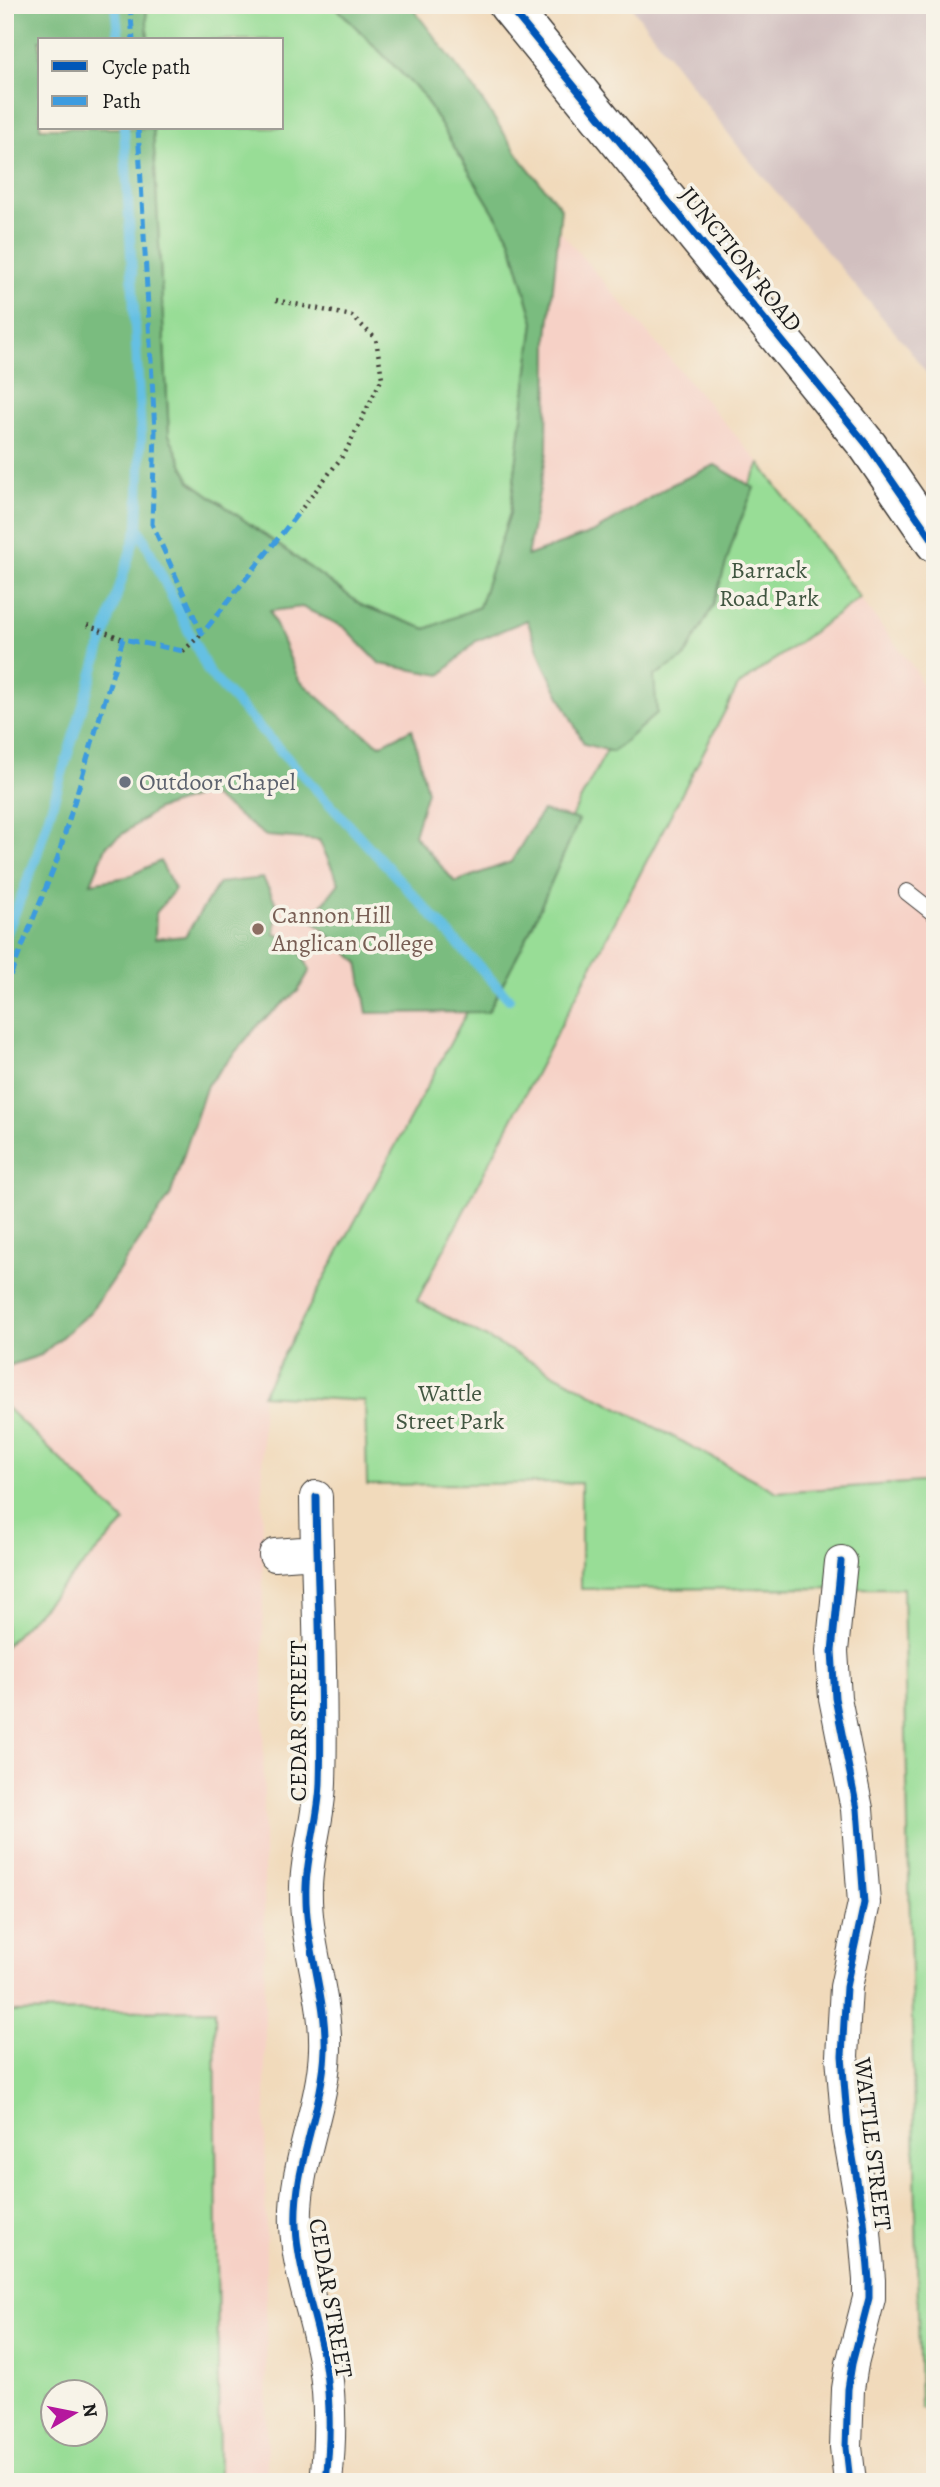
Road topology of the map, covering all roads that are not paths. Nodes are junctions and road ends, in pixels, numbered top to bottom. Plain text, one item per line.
1 (508, 5) edge
2 (935, 543) edge
3 (907, 892) dead end
4 (935, 914) edge
5 (316, 1497) dead end
6 (316, 1552) junction
7 (275, 1555) dead end
8 (841, 1562) dead end
9 (326, 2482) edge
10 (850, 2482) edge

1 - 2 main road, JUNCTION ROAD
3 - 4 lane
5 - 6 street, CEDAR STREET
6 - 7 street
6 - 9 street, CEDAR STREET
8 - 10 street, WATTLE STREET

